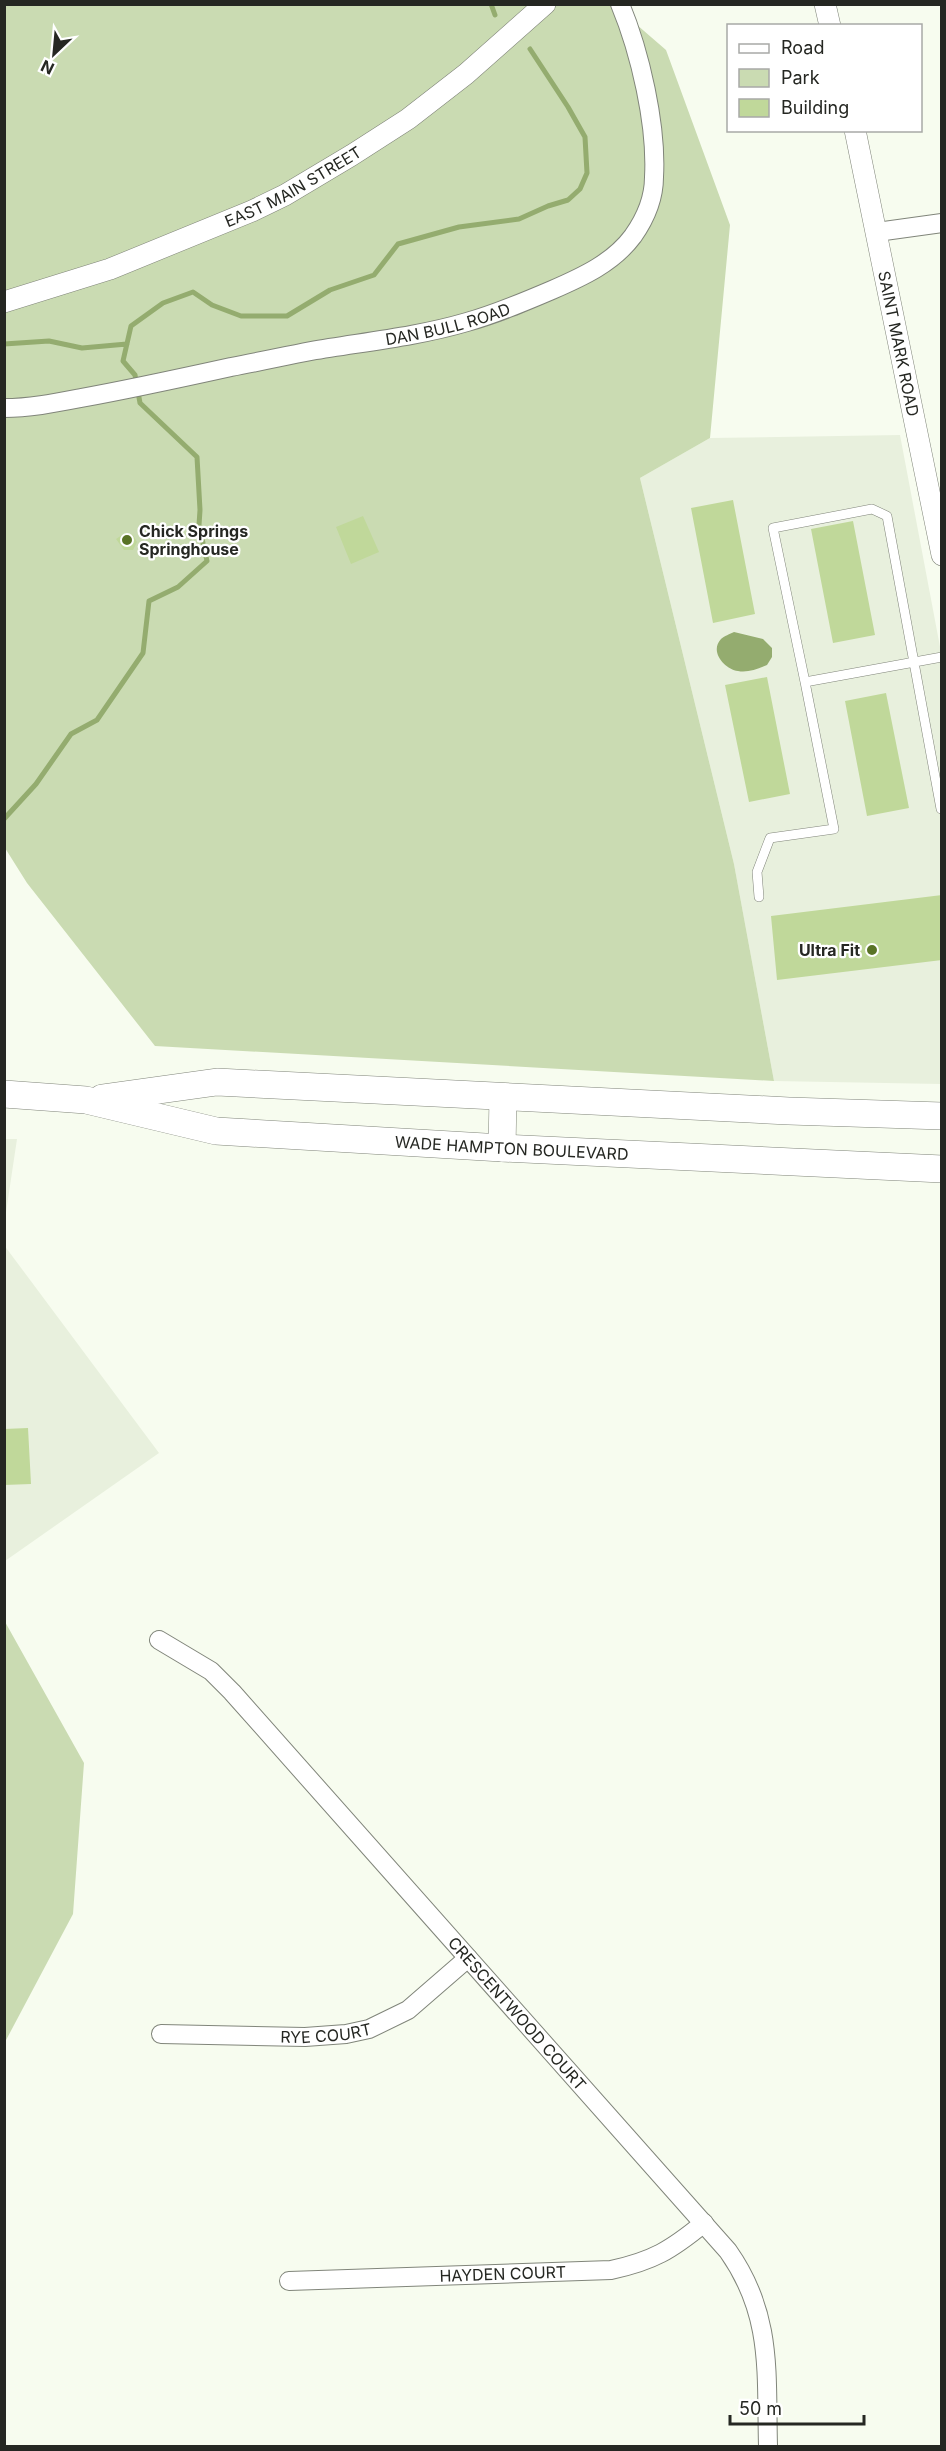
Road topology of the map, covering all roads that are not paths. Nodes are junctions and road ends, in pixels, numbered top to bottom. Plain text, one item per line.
1 (545, 4) edge
2 (620, 4) edge
3 (825, 4) edge
4 (830, 24) edge
5 (855, 132) edge
6 (942, 223) edge
7 (877, 232) junction
8 (4, 302) edge
9 (4, 408) edge
10 (937, 507) edge
11 (942, 555) edge
12 (942, 657) edge
13 (914, 662) junction
14 (805, 682) junction
15 (941, 809) edge
16 (759, 897) dead end
17 (4, 1094) edge
18 (503, 1097) junction
19 (86, 1100) junction
20 (942, 1116) edge
21 (502, 1148) junction
22 (942, 1169) edge
23 (159, 1640) dead end
24 (468, 1959) junction
25 (161, 2034) dead end
26 (704, 2223) junction
27 (290, 2281) dead end
28 (768, 2446) edge

1 - 8 street, EAST MAIN STREET
2 - 9 street, DAN BULL ROAD
3 - 4 street
5 - 7 street, SAINT MARK ROAD
6 - 7 street
7 - 10 street, SAINT MARK ROAD
10 - 11 street, SAINT MARK ROAD
12 - 13 lane
13 - 14 lane
13 - 14 lane
13 - 15 lane
14 - 16 lane
17 - 19 main road, WADE HAMPTON BOULEVARD
18 - 19 main road, WADE HAMPTON BOULEVARD
18 - 20 main road, WADE HAMPTON BOULEVARD
18 - 21 main road
19 - 21 main road, WADE HAMPTON BOULEVARD
21 - 22 main road, WADE HAMPTON BOULEVARD
23 - 24 street, CRESCENTWOOD COURT
24 - 25 street, RYE COURT
24 - 26 street, CRESCENTWOOD COURT
26 - 27 street, HAYDEN COURT
26 - 28 street, CRESCENTWOOD COURT

